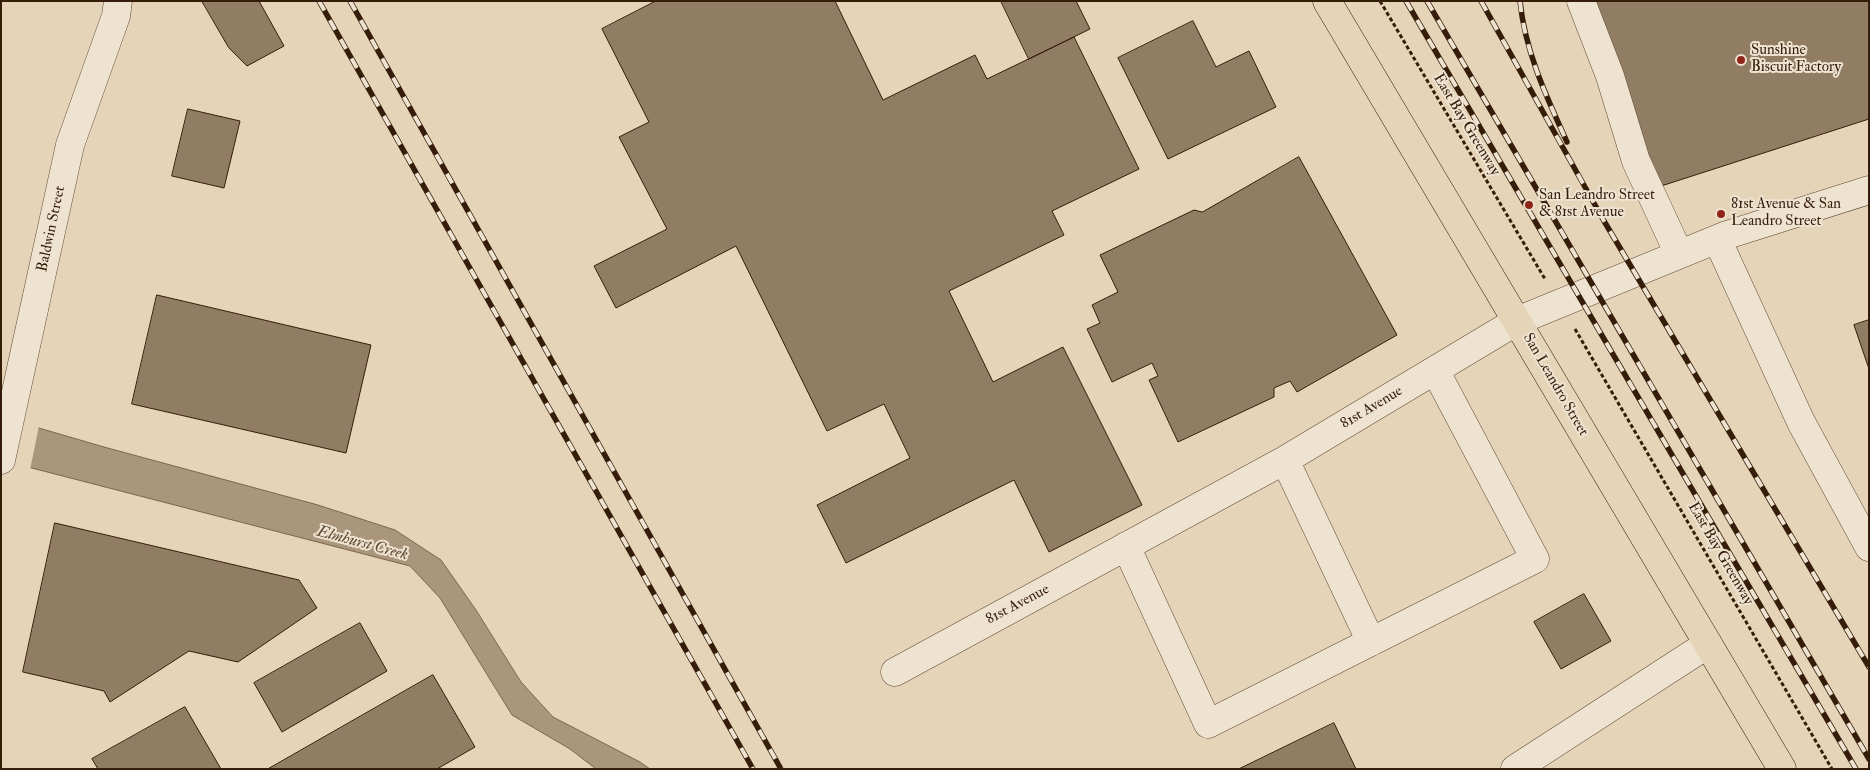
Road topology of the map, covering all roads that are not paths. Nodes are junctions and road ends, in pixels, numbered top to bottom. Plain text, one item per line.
1 (118, 1) edge
2 (1327, 1) edge
3 (1581, 1) edge
4 (1869, 190) edge
5 (1717, 239) junction
6 (1679, 254) junction
7 (1517, 321) junction
8 (1435, 370) junction
9 (1, 460) edge
10 (1285, 460) junction
11 (1126, 546) junction
12 (1869, 547) edge
13 (1371, 642) junction
14 (1708, 644) junction
15 (895, 672) dead end
16 (1516, 769) edge
17 (1782, 769) edge

1 - 9 street, Baldwin Street
2 - 7 main road, San Leandro Street
3 - 6 street
4 - 5 street, 81st Avenue
5 - 6 street, 81st Avenue
5 - 12 street
6 - 7 street, 81st Avenue
7 - 8 street, 81st Avenue
7 - 14 main road, San Leandro Street
8 - 10 street, 81st Avenue
8 - 13 street
10 - 11 street, 81st Avenue
10 - 13 street
11 - 13 street
11 - 15 street, 81st Avenue
14 - 16 street
14 - 17 main road, San Leandro Street

